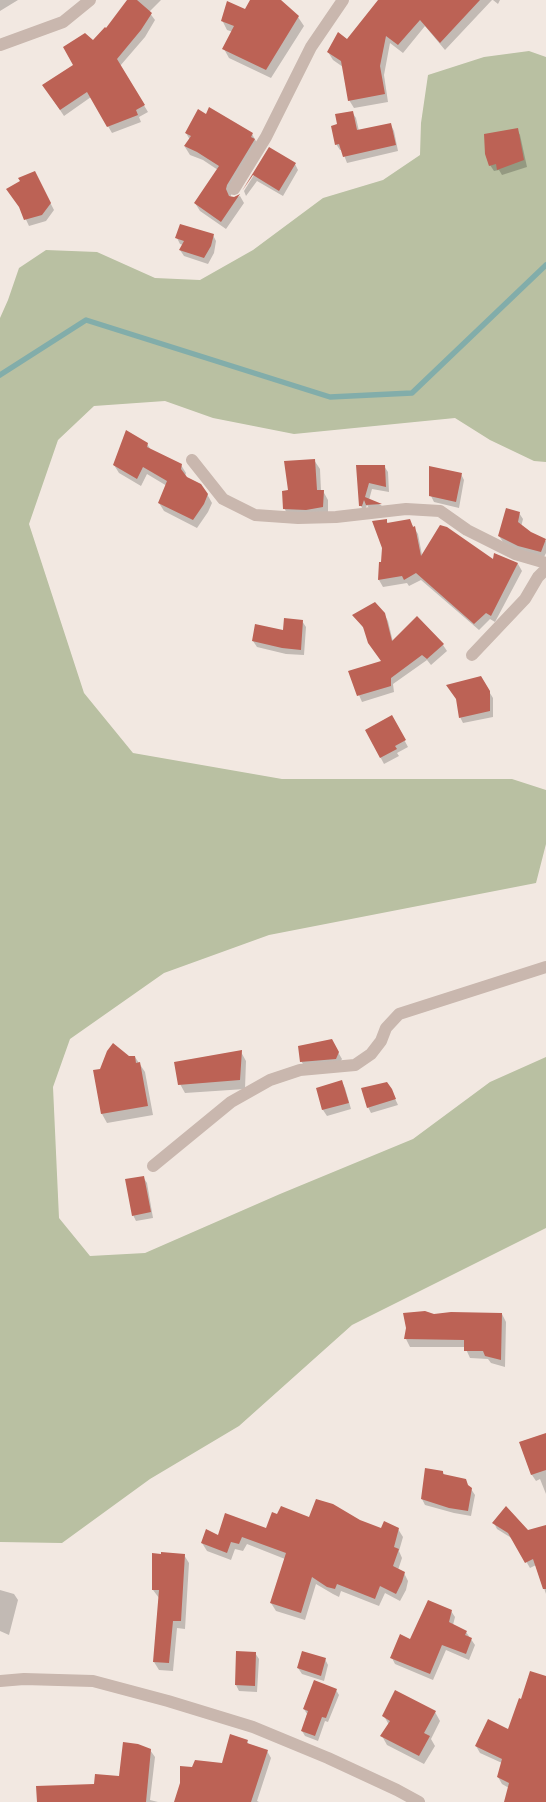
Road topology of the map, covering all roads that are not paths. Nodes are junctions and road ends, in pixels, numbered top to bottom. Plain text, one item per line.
1 (90, 0) edge
2 (343, 0) edge
3 (0, 44) edge
4 (234, 190) dead end
5 (192, 460) dead end
6 (546, 562) edge
7 (546, 569) edge
8 (472, 655) dead end
9 (546, 967) edge
10 (153, 1166) dead end
11 (0, 1681) edge
12 (419, 1802) edge

1 - 3 street
2 - 4 street
5 - 6 street
7 - 8 street
9 - 10 street
11 - 12 street

